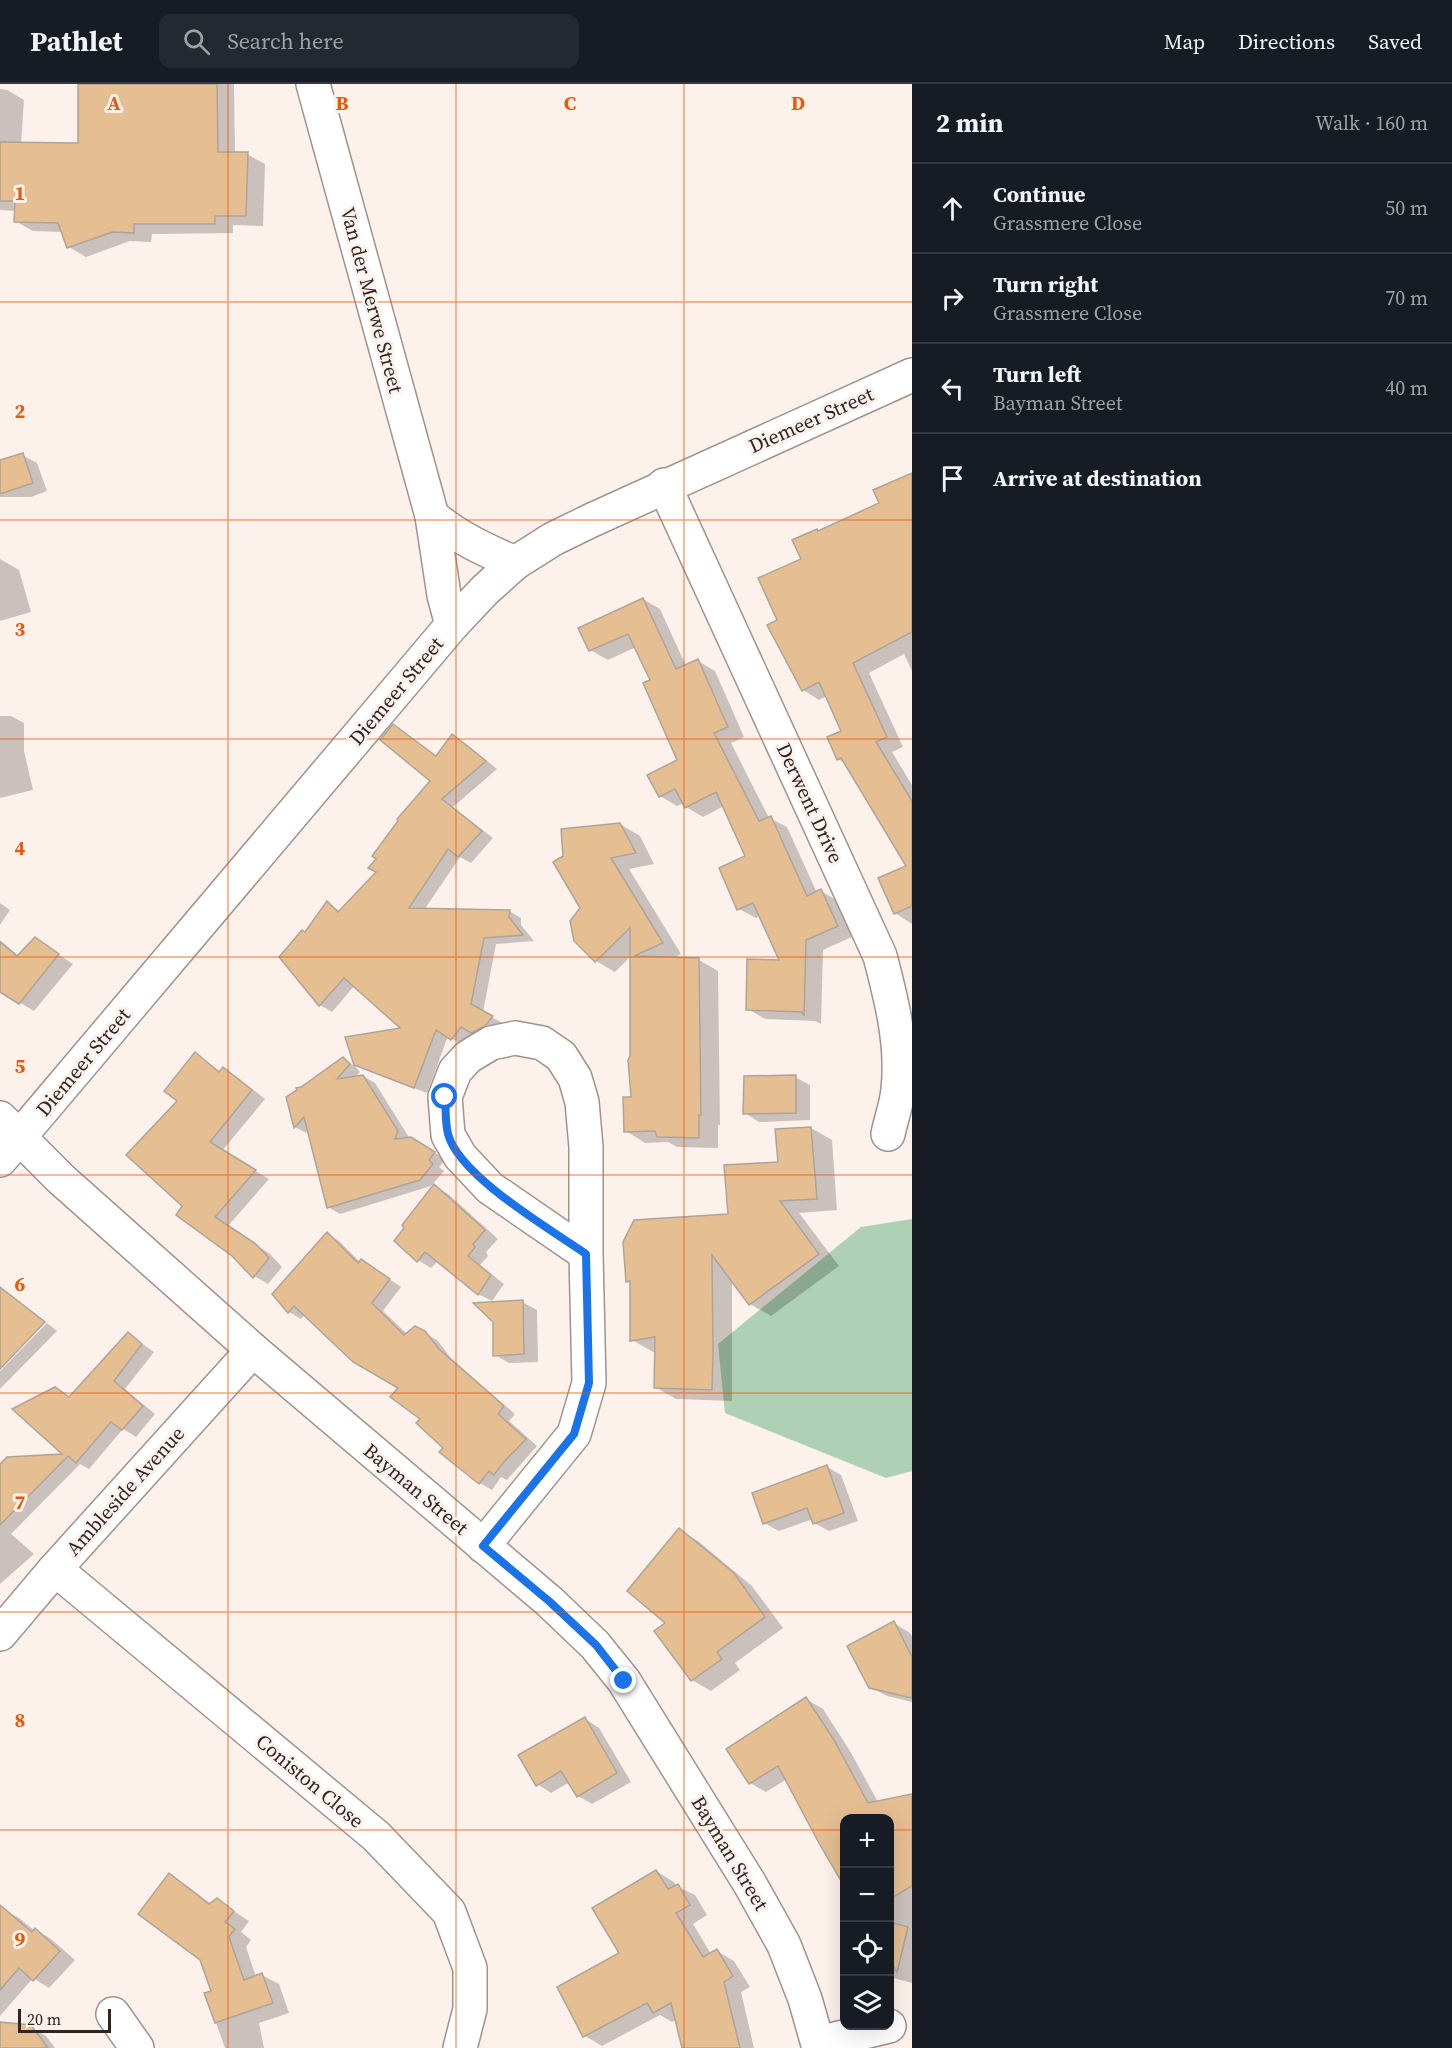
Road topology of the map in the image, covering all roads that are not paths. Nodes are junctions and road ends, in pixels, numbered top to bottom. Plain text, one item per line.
1 (313, 84) edge
2 (912, 375) edge
3 (664, 485) junction
4 (432, 516) junction
5 (515, 563) junction
6 (453, 625) junction
7 (888, 1134) dead end
8 (6, 1139) edge
9 (586, 1254) junction
10 (253, 1350) junction
11 (483, 1546) junction
12 (55, 1569) junction
13 (0, 1634) edge
14 (113, 2014) dead end
15 (912, 2020) edge
16 (894, 2024) edge
17 (872, 2030) edge
18 (819, 2046) edge
19 (137, 2048) edge
20 (460, 2048) edge

1 - 4 street, Van der Merwe Street
2 - 3 street, Diemeer Street
3 - 5 street, Diemeer Street
3 - 7 street, Derwent Drive
4 - 5 street
4 - 6 street, Van der Merwe Street
5 - 6 street, Diemeer Street
6 - 8 street, Diemeer Street
8 - 10 street, Bayman Street
9 - 9 street
9 - 11 street
10 - 11 street, Bayman Street
10 - 12 street, Ambleside Avenue
11 - 18 street, Bayman Street
12 - 13 street, Ambleside Avenue
12 - 20 street, Coniston Close
14 - 19 street
15 - 16 street
17 - 18 street

